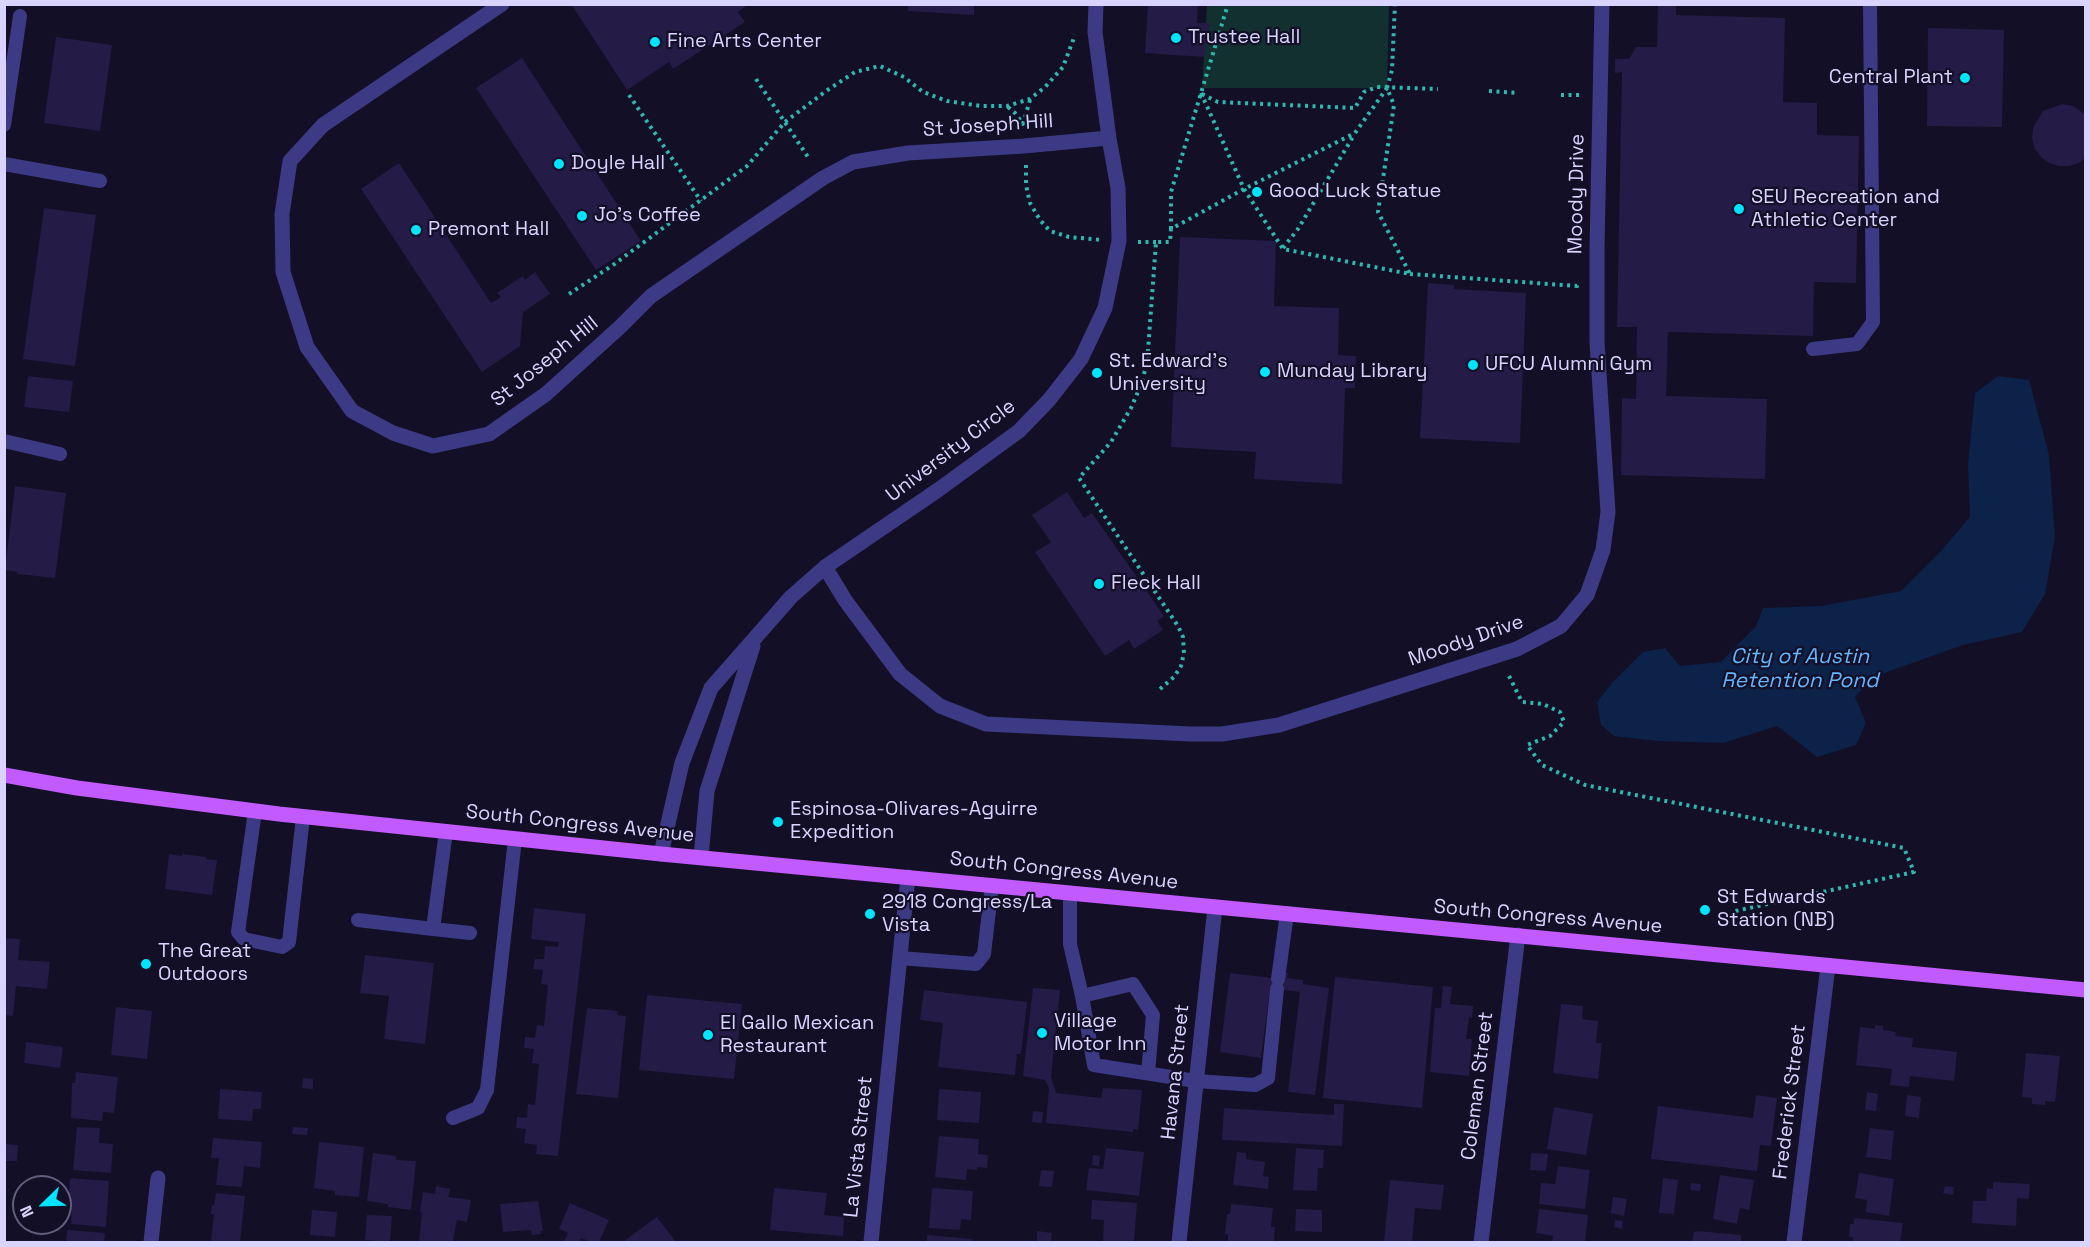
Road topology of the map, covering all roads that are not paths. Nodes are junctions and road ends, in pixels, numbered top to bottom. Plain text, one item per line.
1 (502, 4) edge
2 (1096, 4) edge
3 (1602, 4) edge
4 (1870, 4) edge
5 (20, 16) dead end
6 (4, 125) edge
7 (1109, 138) junction
8 (4, 164) edge
9 (100, 181) dead end
10 (1813, 350) dead end
11 (4, 441) edge
12 (60, 454) dead end
13 (825, 567) junction
14 (754, 640) junction
15 (4, 776) edge
16 (255, 811) junction
17 (303, 817) junction
18 (446, 831) junction
19 (515, 839) junction
20 (661, 854) junction
21 (700, 857) junction
22 (908, 877) junction
23 (992, 885) junction
24 (1070, 893) junction
25 (1215, 907) junction
26 (1287, 914) junction
27 (358, 920) dead end
28 (433, 929) junction
29 (470, 933) dead end
30 (1518, 935) junction
31 (900, 958) junction
32 (1828, 966) junction
33 (2085, 990) edge
34 (1082, 996) junction
35 (1149, 1073) junction
36 (1196, 1081) junction
37 (453, 1118) dead end
38 (158, 1178) dead end
39 (151, 1242) edge
40 (871, 1242) edge
41 (1179, 1242) edge
42 (1481, 1242) edge
43 (1794, 1242) edge

1 - 7 street, St Joseph Hill
2 - 7 street, University Circle
3 - 13 street, Moody Drive
4 - 10 lane
5 - 6 lane
7 - 13 street, University Circle
8 - 9 lane
11 - 12 lane
13 - 14 street, University Circle
14 - 20 street, University Circle
14 - 21 street, University Circle
15 - 16 main road, South Congress Avenue
16 - 17 main road, South Congress Avenue
16 - 17 lane
17 - 18 main road, South Congress Avenue
18 - 19 main road, South Congress Avenue
18 - 28 lane
19 - 20 main road, South Congress Avenue
19 - 37 lane
20 - 21 main road, South Congress Avenue
21 - 22 main road, South Congress Avenue
22 - 23 main road, South Congress Avenue
22 - 31 street, La Vista Street
23 - 24 main road, South Congress Avenue
23 - 31 lane
24 - 25 main road, South Congress Avenue
24 - 34 lane
25 - 26 main road, South Congress Avenue
25 - 36 street, Havana Street
26 - 30 main road, South Congress Avenue
26 - 36 lane
27 - 28 lane
28 - 29 lane
30 - 32 main road, South Congress Avenue
30 - 42 street, Coleman Street
31 - 40 street, La Vista Street
32 - 33 main road, South Congress Avenue
32 - 43 street, Frederick Street
34 - 35 lane
34 - 35 lane
35 - 36 lane
36 - 41 street, Havana Street
38 - 39 street

